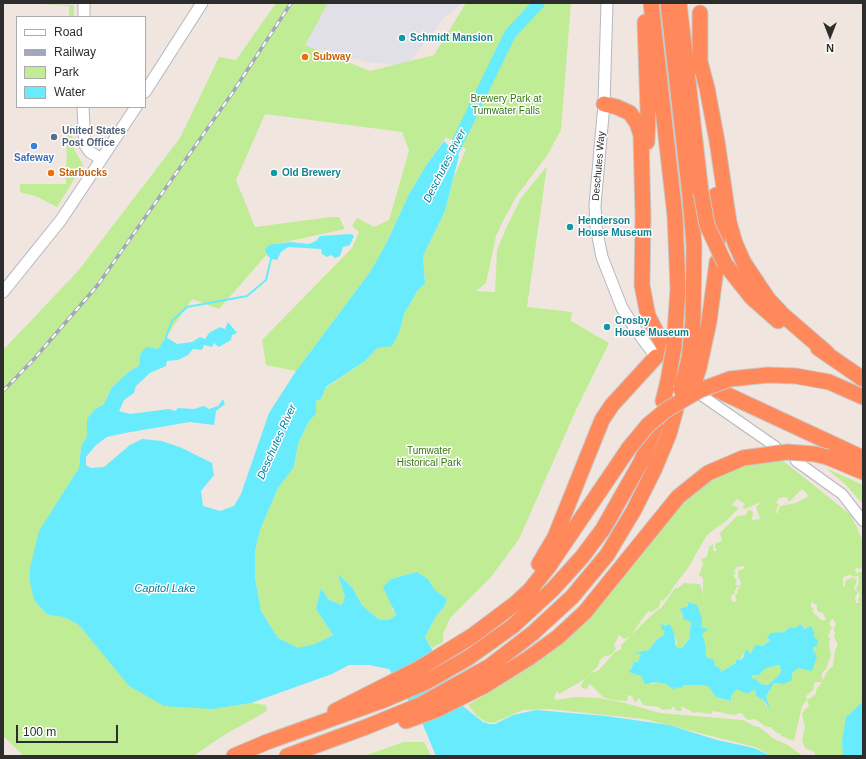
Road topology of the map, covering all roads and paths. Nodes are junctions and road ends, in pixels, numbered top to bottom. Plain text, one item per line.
1 (84, 3) edge
2 (202, 3) edge
3 (607, 3) edge
4 (645, 3) edge
5 (651, 3) edge
6 (668, 3) edge
7 (679, 3) edge
8 (700, 8) edge
9 (84, 16) edge
10 (700, 58) junction
11 (146, 90) edge
12 (604, 104) junction
13 (83, 108) edge
14 (135, 108) edge
15 (101, 159) junction
16 (643, 217) junction
17 (718, 240) dead end
18 (721, 263) junction
19 (3, 292) edge
20 (663, 352) junction
21 (827, 353) junction
22 (863, 379) edge
23 (692, 385) junction
24 (718, 390) dead end
25 (863, 397) edge
26 (663, 401) dead end
27 (656, 425) dead end
28 (776, 447) dead end
29 (863, 458) edge
30 (796, 460) dead end
31 (863, 472) edge
32 (863, 521) edge
33 (459, 644) junction
34 (481, 680) junction
35 (356, 706) junction
36 (234, 756) edge
37 (287, 756) edge

1 - 9 main road
2 - 11 main road
3 - 12 main road, Deschutes Way
4 - 16 highway
5 - 20 highway
6 - 23 highway
7 - 18 highway, bridge
8 - 10 highway
10 - 17 highway
10 - 21 highway
12 - 16 highway
12 - 20 main road, Deschutes Way
13 - 15 main road
14 - 15 main road
15 - 19 main road
16 - 20 highway
18 - 21 highway
18 - 23 highway
20 - 26 highway, bridge
20 - 33 highway
21 - 22 highway
23 - 28 street
23 - 34 highway
24 - 29 highway
25 - 33 highway, bridge
27 - 35 highway
30 - 32 street
31 - 34 highway, bridge
33 - 35 highway
34 - 37 highway
35 - 36 highway

